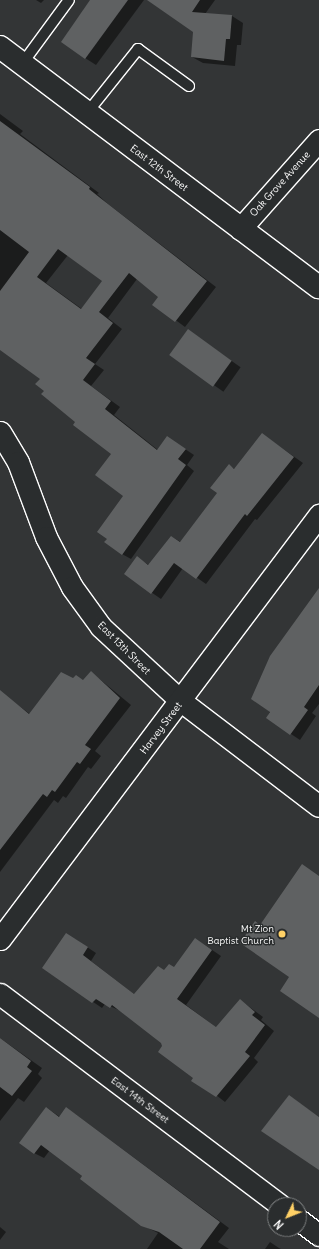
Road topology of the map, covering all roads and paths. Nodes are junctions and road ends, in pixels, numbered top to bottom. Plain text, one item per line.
1 (69, 0) edge
2 (0, 47) edge
3 (22, 64) junction
4 (189, 86) dead end
5 (87, 113) junction
6 (319, 140) edge
7 (240, 229) junction
8 (319, 287) edge
9 (0, 432) edge
10 (319, 515) edge
11 (181, 702) junction
12 (319, 806) edge
13 (0, 939) edge
14 (0, 994) edge
15 (269, 1197) edge
16 (307, 1226) edge
17 (319, 1235) edge

1 - 3 lane
2 - 3 street, East 12th Street
3 - 5 street, East 12th Street
4 - 5 lane
5 - 7 street, East 12th Street
6 - 7 street, Oak Grove Avenue
7 - 8 street, East 12th Street
9 - 11 street, East 13th Street
10 - 11 street, Harvey Street
11 - 12 street, East 13th Street
11 - 13 street, Harvey Street
14 - 15 street, East 14th Street
16 - 17 street

